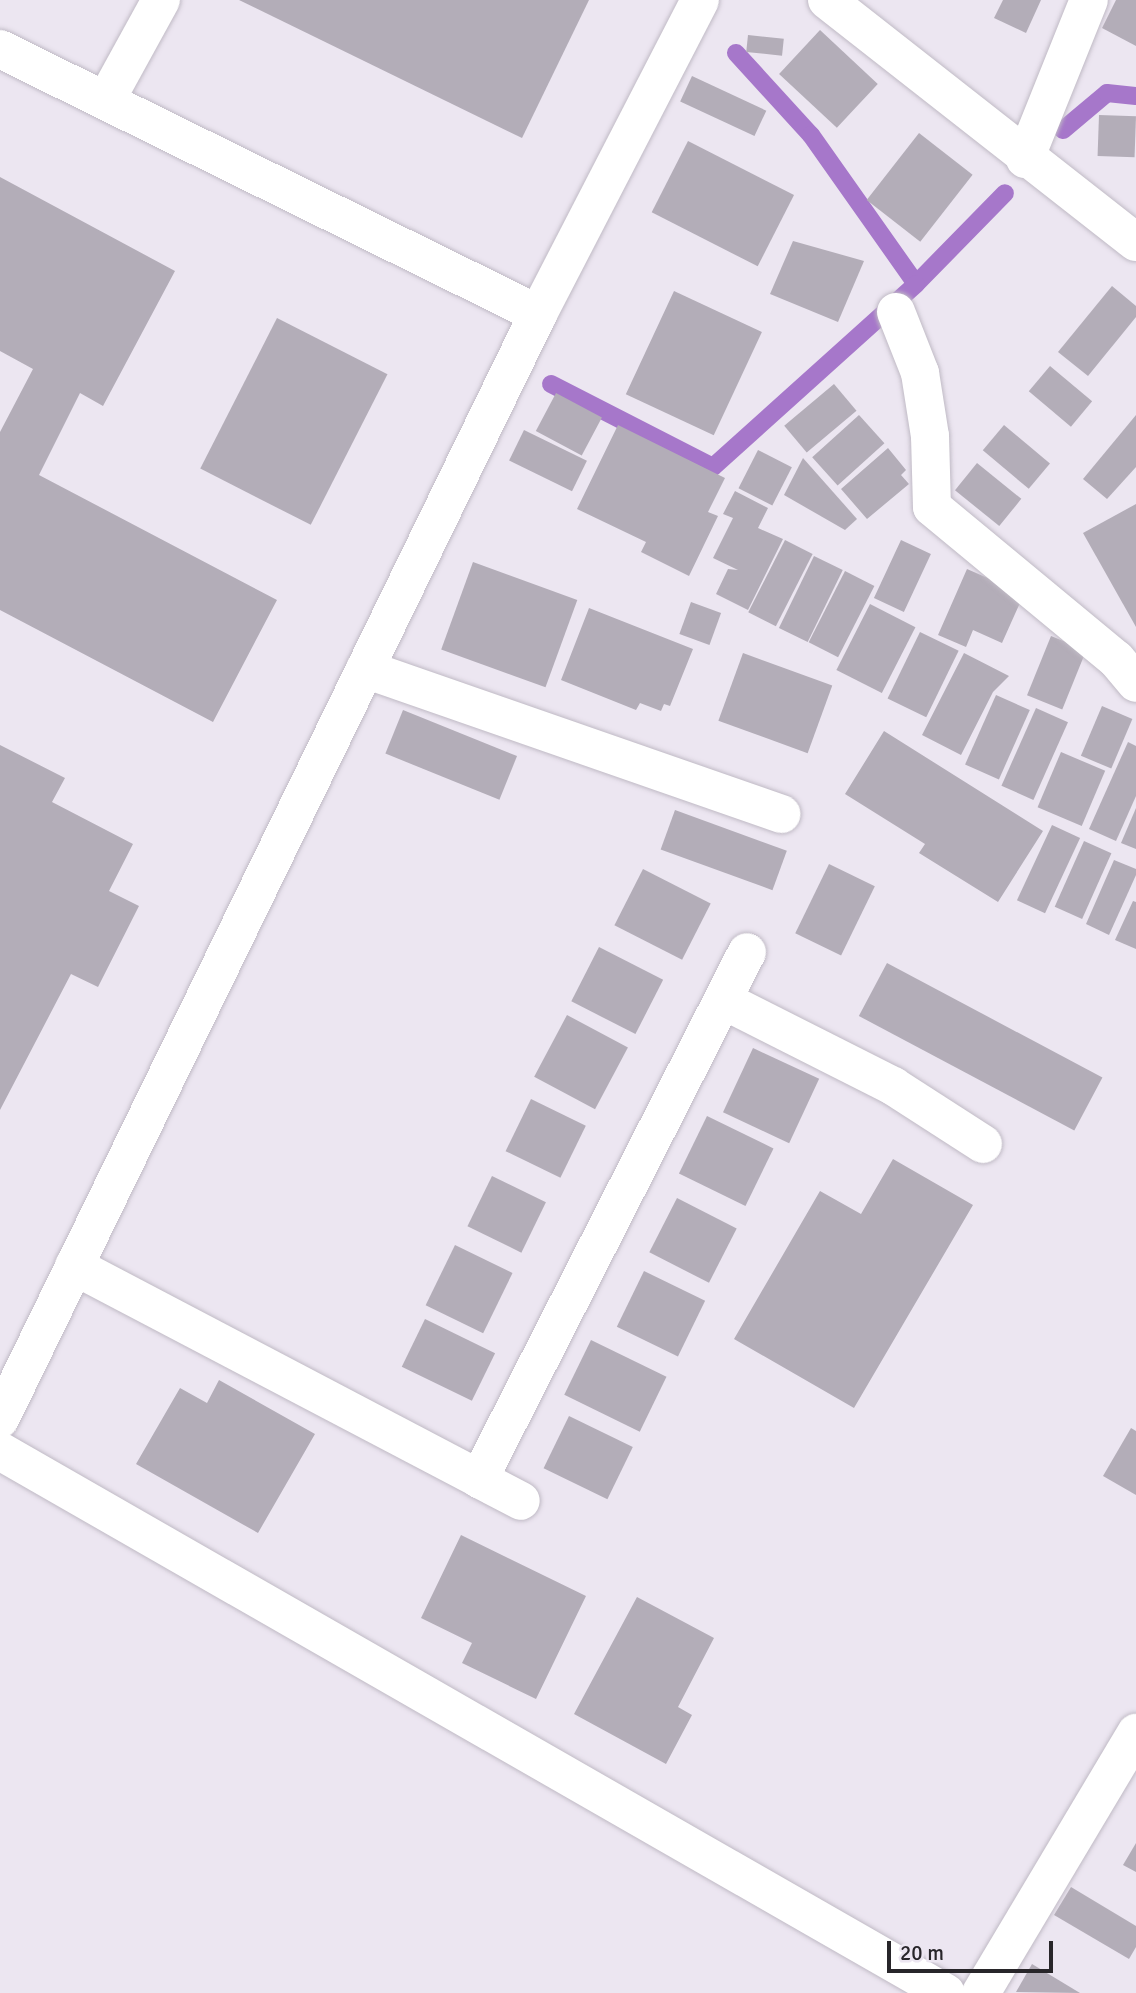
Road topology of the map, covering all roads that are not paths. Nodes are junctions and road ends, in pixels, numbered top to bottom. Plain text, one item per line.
1 (160, 0) edge
2 (700, 0) edge
3 (827, 0) edge
4 (1089, 0) edge
5 (0, 49) edge
6 (106, 100) junction
7 (1025, 159) junction
8 (1136, 242) edge
9 (897, 312) dead end
10 (538, 314) junction
11 (365, 669) junction
12 (1136, 683) edge
13 (782, 814) dead end
14 (747, 952) dead end
15 (723, 1000) junction
16 (983, 1144) dead end
17 (74, 1266) junction
18 (0, 1419) edge
19 (0, 1451) edge
20 (479, 1479) junction
21 (521, 1500) dead end
22 (1136, 1733) edge
23 (946, 1993) edge
24 (981, 1993) edge

1 - 6 street
2 - 10 street
3 - 7 street
4 - 7 street
5 - 6 street
6 - 10 street
7 - 8 street
9 - 12 street
10 - 11 street
11 - 13 street
11 - 17 street
14 - 15 street
15 - 16 street
15 - 20 street
17 - 18 street
17 - 20 street
19 - 23 street
20 - 21 street
22 - 24 street

